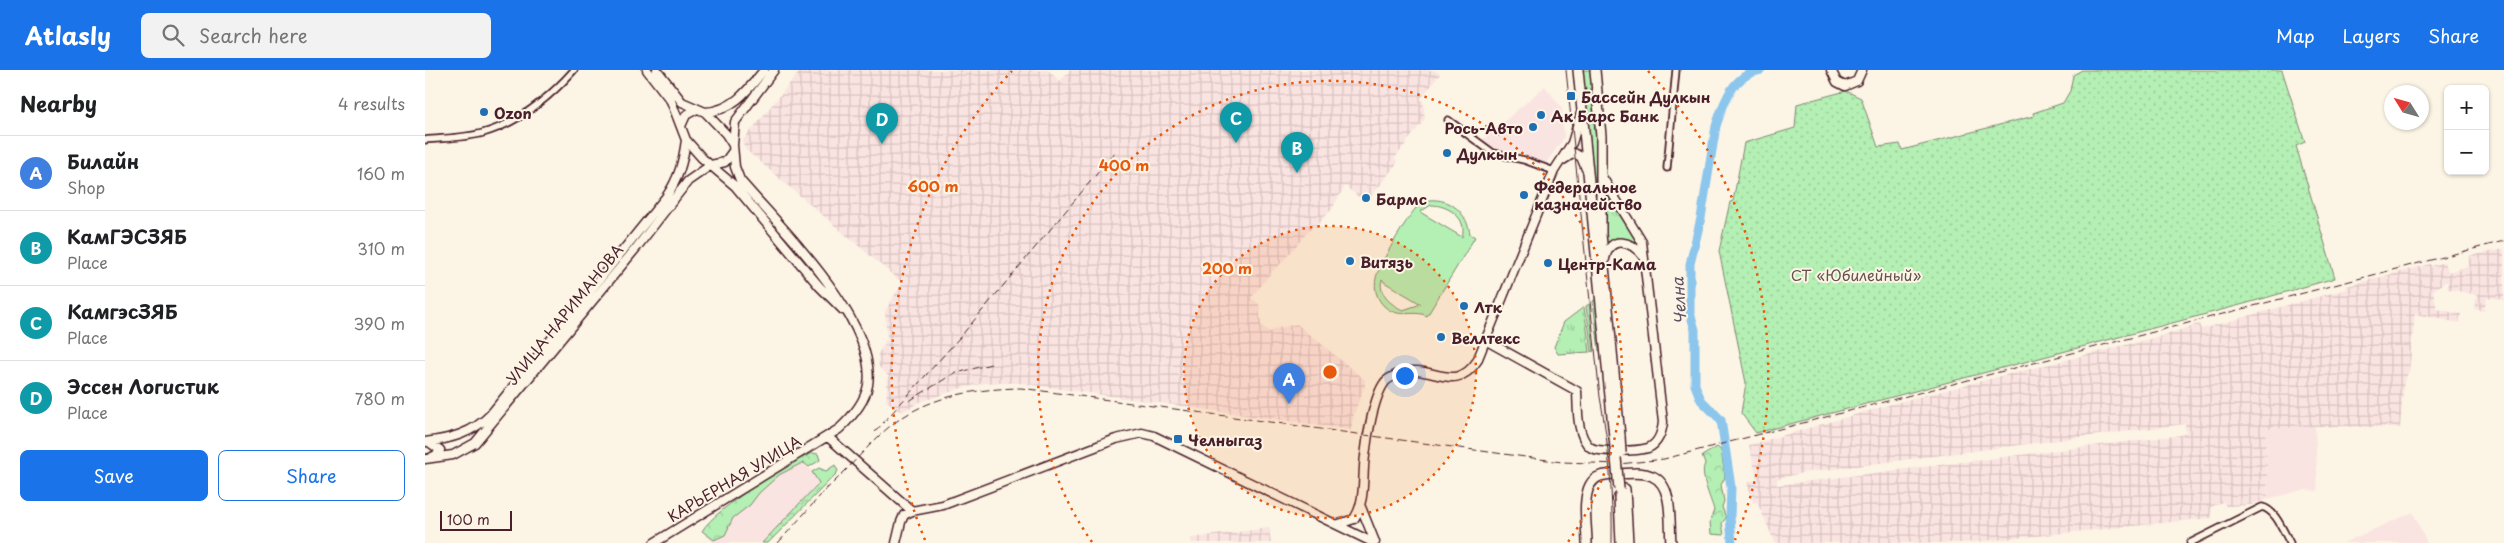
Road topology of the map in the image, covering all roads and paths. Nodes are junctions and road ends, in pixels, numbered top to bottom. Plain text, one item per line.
1 (575, 70) edge
2 (647, 70) edge
3 (657, 70) edge
4 (764, 70) edge
5 (774, 70) edge
6 (1577, 70) edge
7 (1595, 70) edge
8 (1677, 70) edge
9 (1831, 70) edge
10 (1862, 71) edge
11 (701, 111) junction
12 (1582, 111) junction
13 (1448, 120) dead end
14 (681, 127) junction
15 (425, 140) edge
16 (686, 140) junction
17 (733, 148) junction
18 (1560, 163) junction
19 (711, 165) junction
20 (1667, 168) dead end
21 (1554, 172) junction
22 (1588, 173) junction
23 (1601, 175) junction
24 (1645, 259) junction
25 (1604, 269) junction
26 (850, 317) junction
27 (1485, 340) junction
28 (828, 437) junction
29 (1617, 437) junction
30 (427, 442) edge
31 (428, 458) edge
32 (1622, 489) junction
33 (1361, 507) junction
34 (912, 511) junction
35 (1337, 524) junction
36 (654, 543) edge
37 (896, 543) edge
38 (1375, 543) edge
39 (1587, 543) edge
40 (1621, 543) edge
41 (1629, 543) edge
42 (1671, 543) edge
43 (2190, 543) edge
44 (2290, 543) edge

1 - 15 street
2 - 14 main road
3 - 11 main road
4 - 11 main road
5 - 17 main road
6 - 12 main road
7 - 23 main road
8 - 20 street
9 - 10 main road
11 - 14 main road
11 - 17 main road
12 - 18 main road
12 - 22 main road
13 - 21 street
14 - 16 main road
16 - 19 main road
16 - 30 main road, УЛИЦА НАРИМАНОВА
17 - 19 main road, УЛИЦА НАРИМАНОВА
17 - 26 main road
18 - 21 main road
18 - 22 main road
19 - 26 main road
19 - 31 main road, УЛИЦА НАРИМАНОВА
21 - 27 main road
22 - 29 main road
23 - 24 main road
23 - 25 main road
24 - 25 main road
24 - 27 main road
25 - 29 main road
26 - 28 main road, КАРЬЕРНАЯ УЛИЦА
27 - 33 main road
28 - 34 main road
28 - 36 main road, КАРЬЕРНАЯ УЛИЦА
29 - 32 main road, bridge
30 - 31 main road
32 - 40 main road
32 - 41 main road
33 - 35 main road
33 - 38 main road
34 - 35 main road
34 - 37 main road
35 - 38 main road
39 - 42 main road
43 - 44 street

